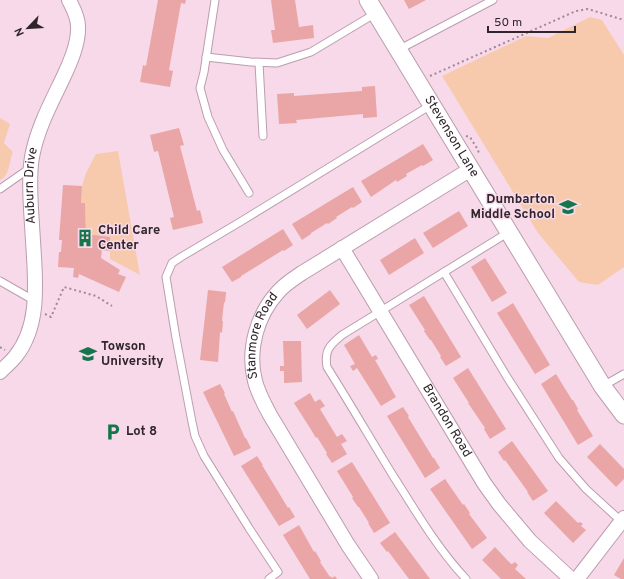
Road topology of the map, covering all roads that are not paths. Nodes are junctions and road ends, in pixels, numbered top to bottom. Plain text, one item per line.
1 (69, 0) edge
2 (215, 0) edge
3 (493, 0) edge
4 (372, 6) edge
5 (398, 50) junction
6 (206, 57) junction
7 (258, 63) junction
8 (431, 105) junction
9 (263, 136) dead end
10 (30, 168) junction
11 (471, 169) junction
12 (0, 189) edge
13 (249, 193) dead end
14 (509, 232) junction
15 (342, 248) junction
16 (444, 272) junction
17 (0, 281) edge
18 (35, 305) junction
19 (380, 312) junction
20 (0, 372) edge
21 (624, 374) edge
22 (603, 386) junction
23 (624, 415) edge
24 (623, 520) edge
25 (278, 572) junction
26 (269, 579) edge
27 (282, 579) edge
28 (371, 579) edge
29 (466, 579) edge
30 (571, 579) edge
31 (577, 579) edge

1 - 10 street, Auburn Drive
2 - 6 lane
3 - 5 lane
4 - 5 street, Stevenson Lane
4 - 7 lane
5 - 8 street, Stevenson Lane
6 - 7 lane
6 - 13 lane
7 - 9 lane
8 - 11 street, Stevenson Lane
8 - 25 lane
10 - 12 lane
10 - 18 street, Auburn Drive
11 - 14 street, Stevenson Lane
11 - 15 street, Stanmore Road
14 - 16 lane
14 - 22 street, Stevenson Lane
15 - 19 street, Brandon Road
15 - 28 street, Stanmore Road
16 - 19 lane
16 - 24 lane
17 - 18 lane
18 - 20 street, Auburn Drive
19 - 29 lane
19 - 30 street, Brandon Road
21 - 22 lane
22 - 23 street, Stevenson Lane
24 - 31 street
25 - 26 lane
25 - 27 lane

